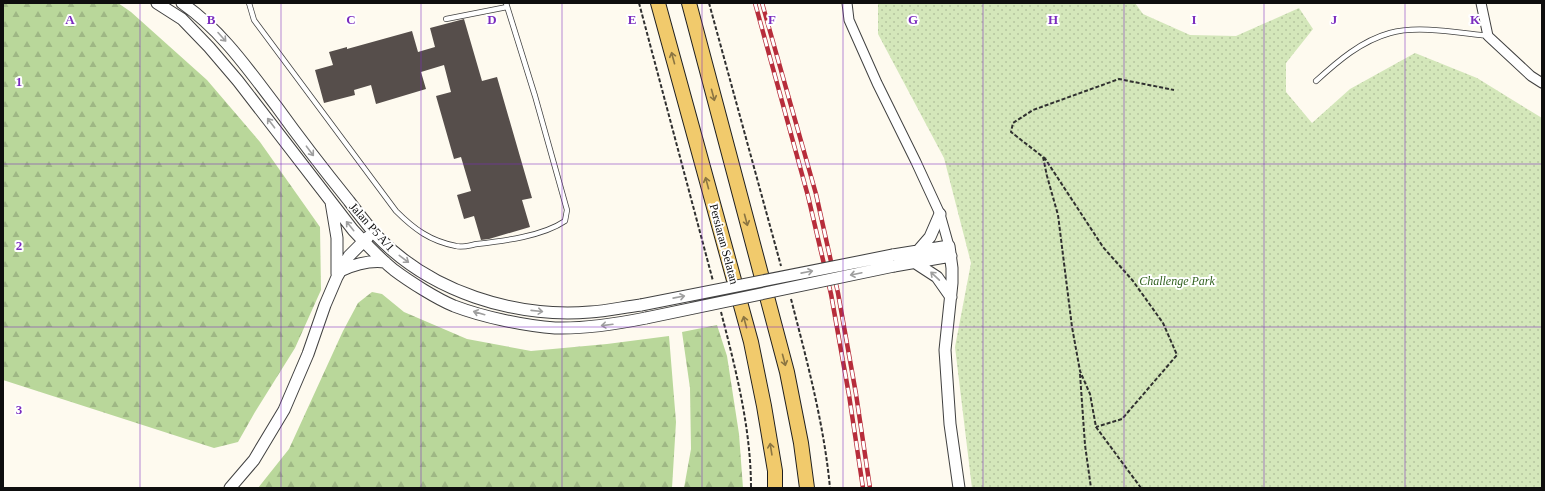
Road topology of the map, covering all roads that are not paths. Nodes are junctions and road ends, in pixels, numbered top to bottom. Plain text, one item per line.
1 (159, 3) edge
2 (182, 3) edge
3 (249, 3) edge
4 (658, 3) edge
5 (689, 3) edge
6 (847, 3) edge
7 (1481, 3) edge
8 (506, 5) edge
9 (173, 7) edge
10 (446, 19) dead end
11 (1488, 36) junction
12 (1316, 81) dead end
13 (1542, 83) edge
14 (330, 200) junction
15 (940, 214) junction
16 (373, 232) junction
17 (363, 241) junction
18 (950, 251) junction
19 (915, 257) junction
20 (385, 262) junction
21 (339, 274) junction
22 (951, 296) junction
23 (230, 488) edge
24 (775, 488) edge
25 (807, 488) edge
26 (959, 488) edge

1 - 9 street, Jalan P5 A/1
2 -> 16 street, Jalan P5 A/1
3 - 8 lane
24 -> 4 main road, Persiaran Selatan
5 -> 25 main road
6 - 15 street
7 - 11 street
8 - 10 lane
14 -> 9 street, Jalan P5 A/1
11 - 12 lane
11 - 13 street
17 -> 14 street, Jalan P5 A/1
14 - 21 street
15 - 18 street
15 - 19 street
16 - 17 street
16 -> 19 street, Jalan P5 A/1, bridge
17 - 20 street, Jalan P5 A/1
17 - 21 street
18 - 19 street
18 - 22 street
19 -> 20 street, Jalan P5 A/1, bridge
22 -> 19 street
20 - 21 street
21 - 23 street
22 - 26 street

